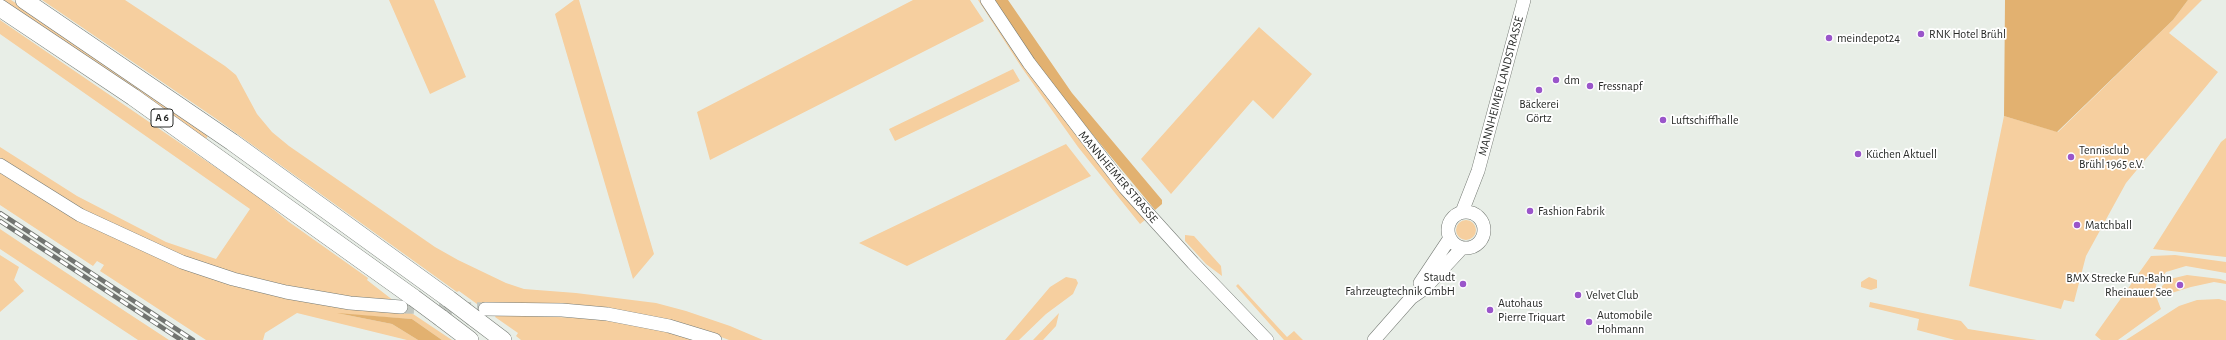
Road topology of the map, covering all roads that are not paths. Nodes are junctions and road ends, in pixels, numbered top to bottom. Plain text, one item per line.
1 (24, 0) edge
2 (987, 0) edge
3 (1524, 0) edge
4 (0, 8) edge
5 (0, 165) edge
6 (1478, 171) junction
7 (1462, 212) junction
8 (1475, 214) junction
9 (1450, 238) junction
10 (1462, 248) junction
11 (1411, 298) junction
12 (408, 302) junction
13 (479, 313) junction
14 (470, 340) edge
15 (502, 340) edge
16 (715, 340) edge
17 (1267, 340) edge
18 (1374, 340) edge

1 - 13 highway, A 6, bridge
2 - 17 main road, MANNHEIMER STRASSE
3 - 6 main road, MANNHEIMER LANDSTRASSE
4 - 12 highway, A 6
5 - 12 main road
6 - 7 main road, MANNHEIMER LANDSTRASSE
6 - 8 main road, MANNHEIMER LANDSTRASSE
7 - 8 main road
7 - 9 main road
8 - 10 main road
9 - 10 main road
9 - 11 main road
10 - 11 main road
11 - 18 main road
12 - 14 highway, A 6, bridge
13 - 15 highway, A 6
13 - 16 main road

